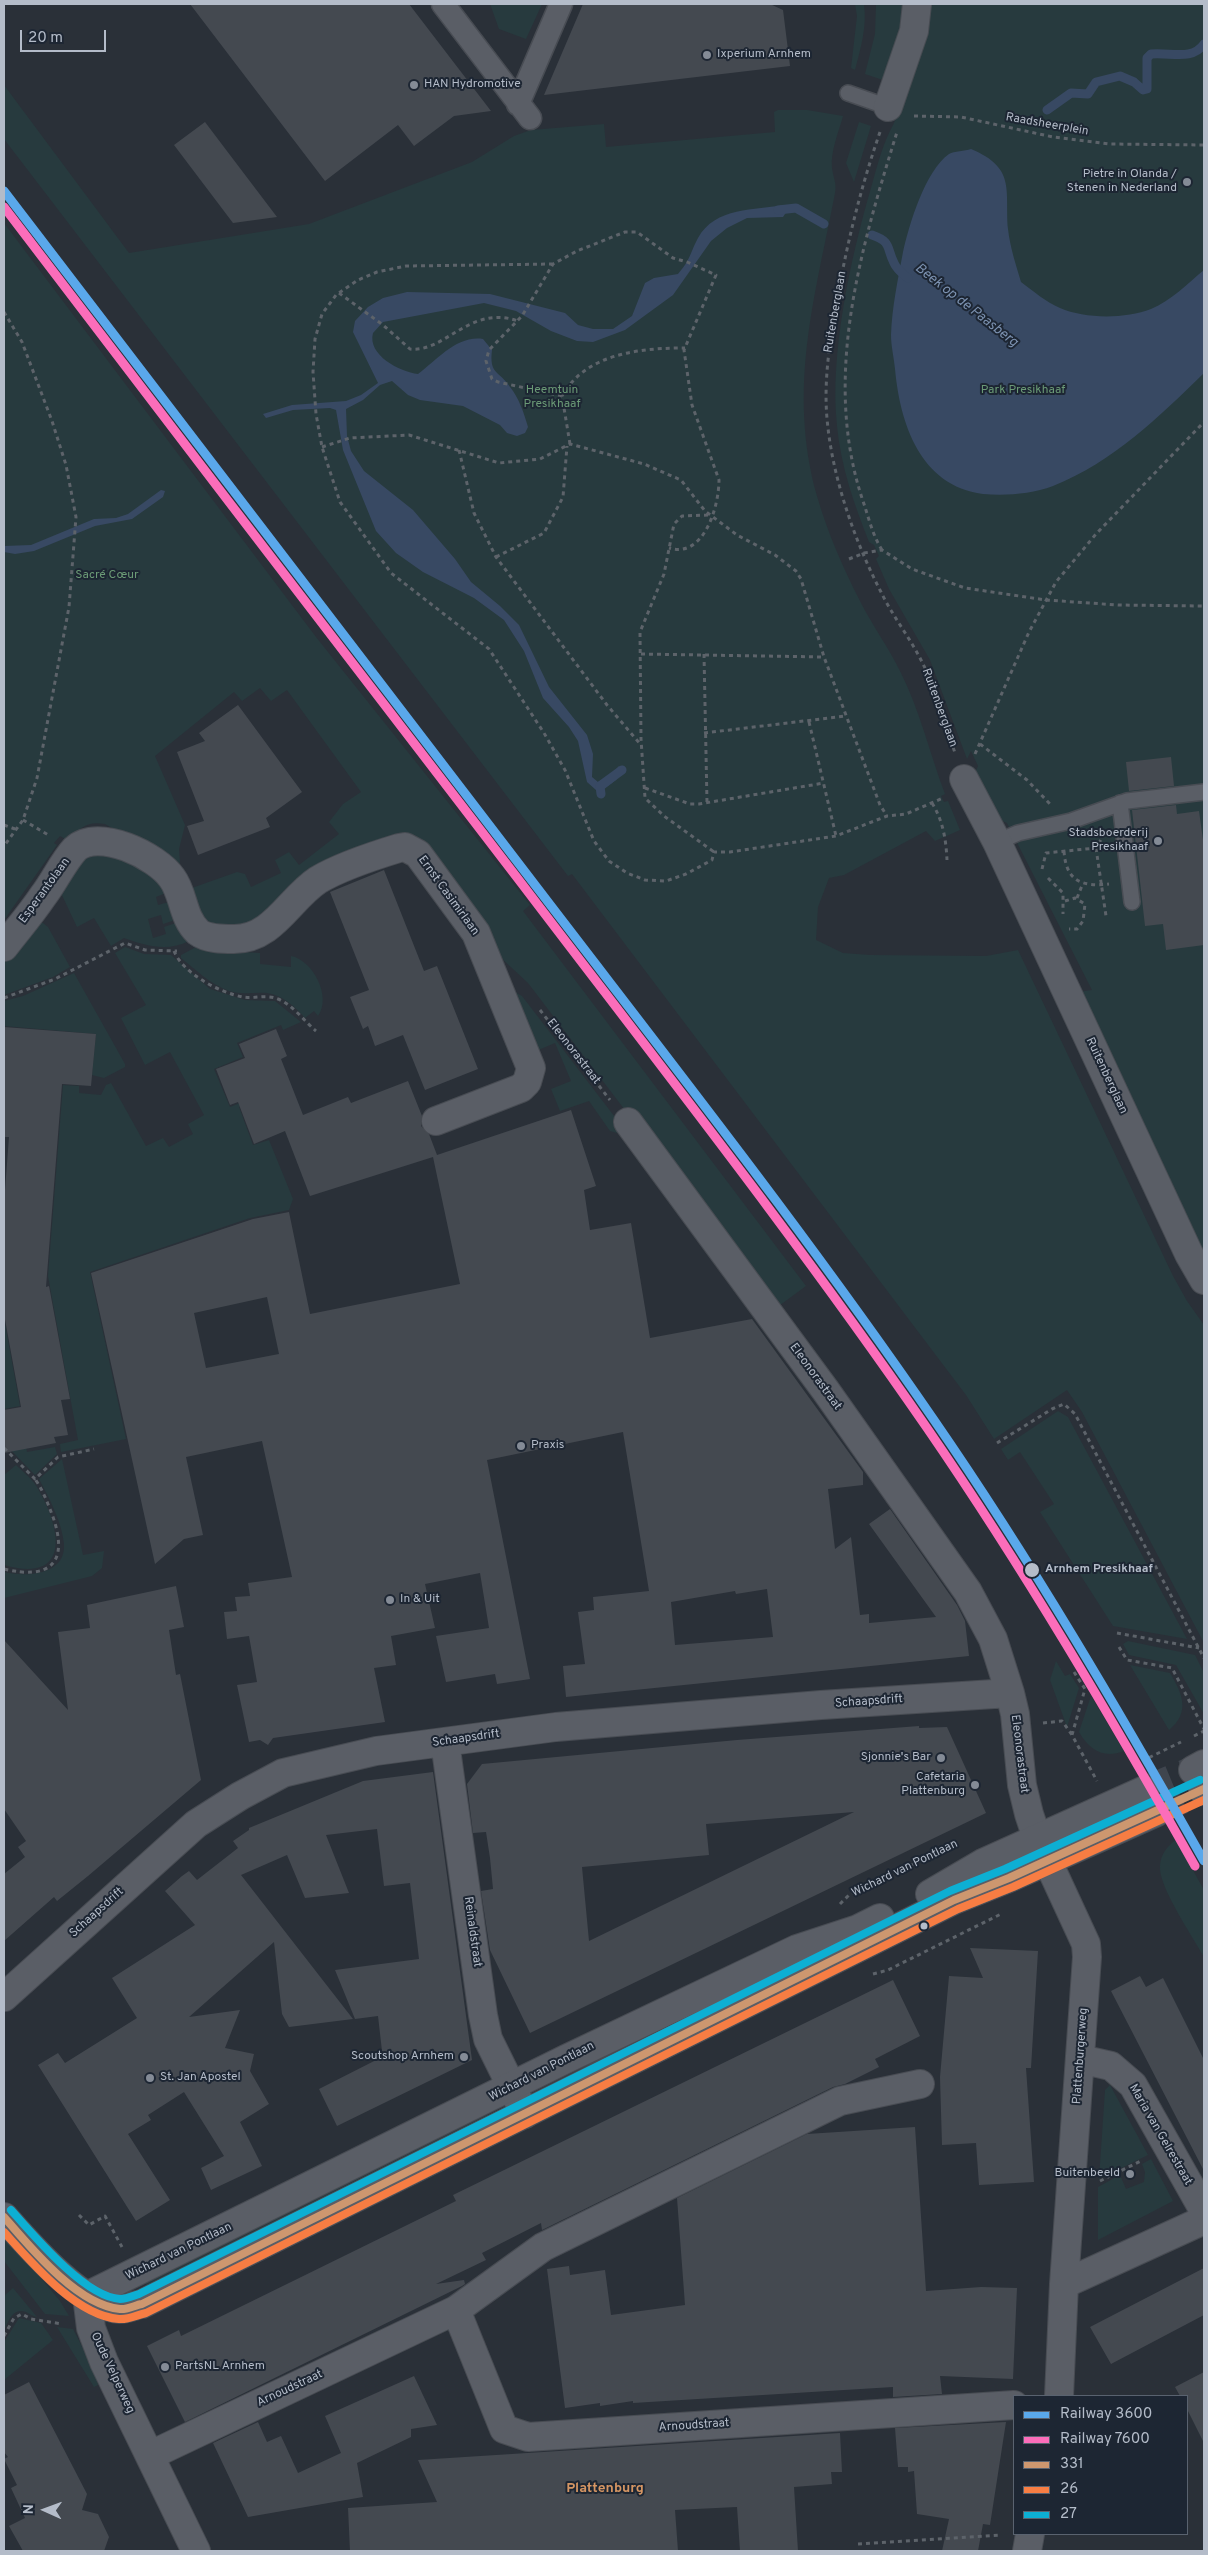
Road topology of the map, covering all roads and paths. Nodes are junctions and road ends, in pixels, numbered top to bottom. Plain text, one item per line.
1 (443, 4) edge
2 (561, 4) edge
3 (917, 4) edge
4 (848, 94) dead end
5 (896, 110) junction
6 (1204, 145) edge
7 (553, 264) junction
8 (339, 293) junction
9 (4, 312) edge
10 (518, 321) junction
11 (685, 348) junction
12 (562, 396) junction
13 (1204, 422) edge
14 (569, 445) junction
15 (322, 446) junction
16 (459, 450) junction
17 (711, 516) junction
18 (669, 548) junction
19 (882, 550) junction
20 (864, 553) junction
21 (496, 557) junction
22 (849, 559) dead end
23 (1046, 600) junction
24 (1204, 606) edge
25 (641, 654) junction
26 (704, 654) junction
27 (824, 656) junction
28 (846, 716) junction
29 (809, 722) junction
30 (704, 733) junction
31 (980, 744) junction
32 (642, 745) junction
33 (824, 783) junction
34 (645, 788) junction
35 (955, 788) junction
36 (1204, 792) edge
37 (707, 803) junction
38 (932, 803) junction
39 (1120, 804) junction
40 (887, 816) junction
41 (1066, 821) junction
42 (1123, 823) junction
43 (4, 825) edge
44 (16, 829) junction
45 (836, 836) junction
46 (996, 842) junction
47 (4, 846) edge
48 (1096, 848) junction
49 (1064, 851) junction
50 (714, 852) junction
51 (947, 860) dead end
52 (1129, 881) junction
53 (1083, 883) junction
54 (1102, 884) junction
55 (1077, 898) junction
56 (1065, 901) junction
57 (1132, 902) dead end
58 (1106, 916) dead end
59 (1062, 920) dead end
60 (1066, 928) dead end
61 (200, 933) junction
62 (4, 947) edge
63 (174, 951) junction
64 (4, 998) edge
65 (534, 1003) dead end
66 (316, 1031) dead end
67 (436, 1121) dead end
68 (628, 1122) joint
69 (1204, 1280) edge
70 (997, 1443) dead end
71 (4, 1448) edge
72 (94, 1449) dead end
73 (35, 1479) junction
74 (4, 1568) edge
75 (1117, 1633) dead end
76 (1119, 1647) dead end
77 (1199, 1648) junction
78 (1204, 1658) edge
79 (1074, 1672) dead end
80 (1010, 1693) junction
81 (1204, 1729) edge
82 (445, 1742) junction
83 (1098, 1782) dead end
84 (1151, 1801) tunnel mouth
85 (952, 1846) dead end
86 (1042, 1849) junction
87 (837, 1908) dead end
88 (4, 1997) edge
89 (1080, 2059) junction
90 (920, 2084) dead end
91 (512, 2088) junction
92 (525, 2114) junction
93 (1168, 2148) junction
94 (1072, 2180) junction
95 (1204, 2211) edge
96 (4, 2217) edge
97 (1204, 2220) edge
98 (1064, 2284) junction
99 (87, 2296) junction
100 (456, 2310) junction
101 (91, 2328) junction
102 (4, 2336) edge
103 (1059, 2395) edge
104 (1013, 2405) edge
105 (151, 2455) junction
106 (1013, 2534) edge
107 (1018, 2535) edge
108 (858, 2544) dead end
109 (196, 2551) edge
110 (1026, 2551) edge

1 - 2 street
3 - 5 street
4 - 5 lane
5 - 6 path, Raadsheerplein
5 - 19 path
5 - 20 path, Ruitenberglaan
7 - 8 path
7 - 10 path
7 - 11 path
8 - 10 path
8 - 15 path
9 - 44 path
10 - 12 path
11 - 12 path
11 - 17 path
12 - 14 path
13 - 23 path
14 - 16 path
14 - 17 path
14 - 21 path
15 - 16 path
15 - 50 path
16 - 21 path
17 - 18 path
17 - 18 path
17 - 27 path
18 - 25 path
19 - 20 path
19 - 23 path
20 - 22 path
20 - 35 path, Ruitenberglaan
21 - 32 path
23 - 24 path
23 - 31 path
25 - 26 path
25 - 32 path
26 - 27 path
26 - 30 path
27 - 28 path
28 - 29 path
28 - 40 path
29 - 30 path
29 - 33 path
30 - 37 path
31 - 35 path
31 - 41 path
32 - 34 path
33 - 37 path
33 - 45 path
34 - 37 path
34 - 50 path
35 - 38 path
35 - 46 street, Ruitenberglaan
36 - 39 lane
38 - 40 path
38 - 51 path
39 - 41 lane
39 - 42 lane
40 - 45 path
41 - 46 lane
42 - 48 path
42 - 52 lane
43 - 44 path
44 - 47 path
45 - 50 path
46 - 69 street, Ruitenberglaan
48 - 49 path
48 - 54 path
49 - 53 path
49 - 56 path
52 - 54 path
52 - 57 lane
53 - 54 path
53 - 55 path
54 - 58 path
55 - 56 path
55 - 60 path
56 - 59 path
61 - 62 street, Esperantolaan
61 - 63 path
61 - 67 street, Ernst Casimirlaan
63 - 64 path
63 - 66 path
65 - 68 path, Eleonorastraat
68 - 80 street, Eleonorastraat
70 - 77 path
71 - 73 path
72 - 73 path
73 - 74 path
75 - 77 path
76 - 81 path
77 - 78 path
79 - 83 path
80 - 82 street, Schaapsdrift
80 - 86 street, Eleonorastraat
82 - 88 street, Schaapsdrift
82 - 91 street, Reinaldstraat
84 - 86 street
85 - 87 path, Wichard van Pontlaan
86 - 89 street, Plattenburgerweg
86 - 91 street, Wichard van Pontlaan
86 - 92 street
89 - 93 street, Maria van Gelrestraat
89 - 94 street, Plattenburgerweg
90 - 100 street, Arnoudstraat
91 - 92 street, Reinaldstraat
91 - 99 street, Wichard van Pontlaan
92 - 99 street
93 - 94 path
93 - 95 street, Maria van Gelrestraat
94 - 98 street, Plattenburgerweg
96 - 99 street
97 - 98 street
98 - 103 street, Plattenburgerweg
99 - 101 street, Oude Velperweg
100 - 104 street, Arnoudstraat
100 - 105 street, Arnoudstraat
101 - 102 path
101 - 105 street, Oude Velperweg
105 - 109 street, Oude Velperweg
106 - 108 path
107 - 110 street

